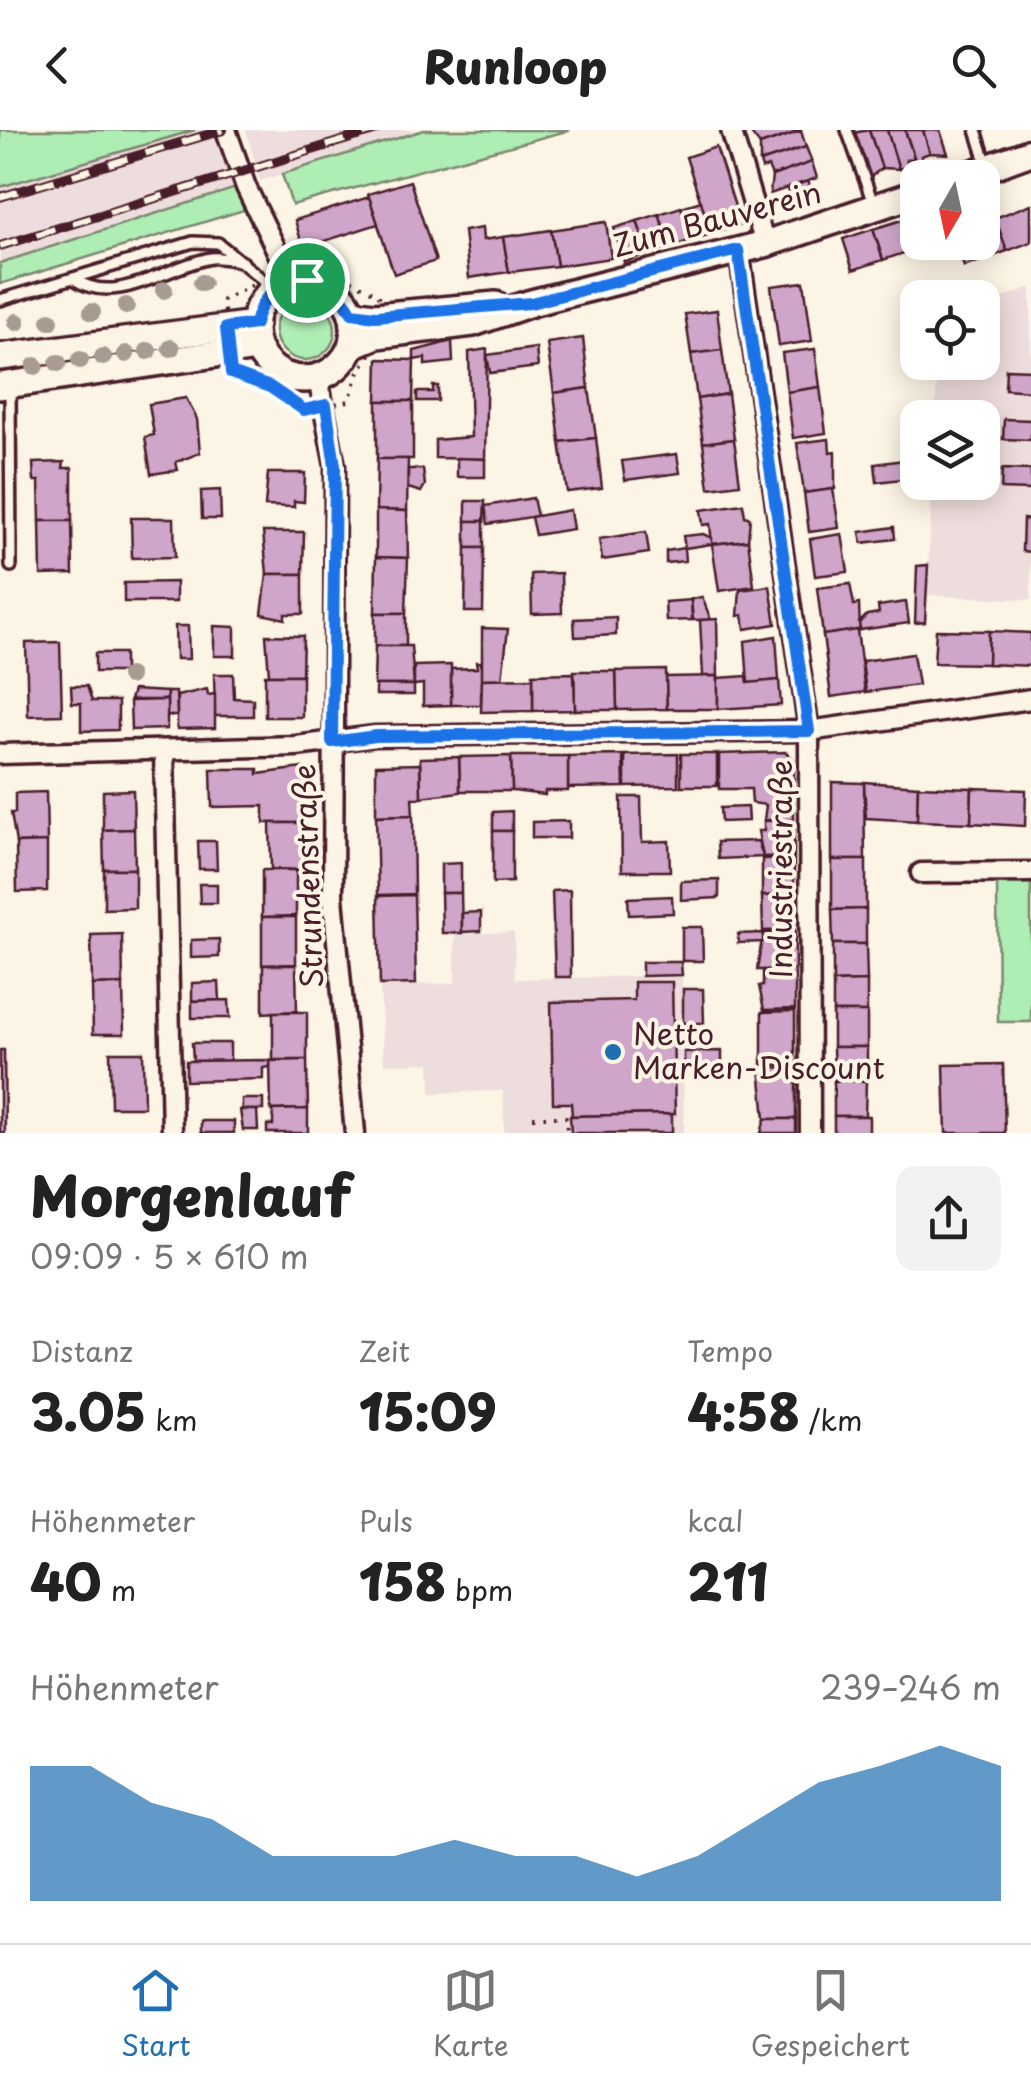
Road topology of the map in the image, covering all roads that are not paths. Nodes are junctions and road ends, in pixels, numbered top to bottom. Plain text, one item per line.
1 (226, 130) edge
2 (731, 130) edge
3 (847, 130) edge
4 (976, 130) edge
5 (1031, 152) edge
6 (985, 160) edge
7 (1000, 164) edge
8 (900, 200) edge
9 (875, 209) junction
10 (765, 244) junction
11 (738, 250) junction
12 (246, 262) junction
13 (279, 279) junction
14 (74, 280) junction
15 (0, 300) edge
16 (352, 313) junction
17 (382, 325) junction
18 (256, 336) junction
19 (227, 339) junction
20 (353, 345) junction
21 (0, 357) edge
22 (318, 378) junction
23 (5, 385) edge
24 (11, 566) dead end
25 (1031, 699) edge
26 (809, 731) junction
27 (332, 742) junction
28 (164, 750) junction
29 (0, 754) edge
30 (1031, 872) edge
31 (922, 874) dead end
32 (172, 1133) edge
33 (355, 1133) edge
34 (810, 1133) edge

1 - 13 street
2 - 10 street
3 - 9 lane
4 - 6 lane
5 - 7 street
8 - 9 street, Zum Bauverein
9 - 10 street, Zum Bauverein
10 - 11 street, Zum Bauverein
11 - 17 street, Zum Bauverein
11 - 26 street, Industriestraße
12 - 13 lane
12 - 14 lane
12 - 14 lane
13 - 16 street
13 - 18 street
14 - 15 lane
16 - 17 street, Zum Bauverein
16 - 20 street
17 - 20 street, Zum Bauverein
18 - 19 street
18 - 22 street
19 - 21 street
19 - 23 street
20 - 22 street
22 - 27 street, Strundenstraße
23 - 24 lane
25 - 26 street
26 - 27 street
26 - 34 street, Industriestraße
27 - 28 street
27 - 33 street, Strundenstraße
28 - 29 street
28 - 32 street
30 - 31 street

